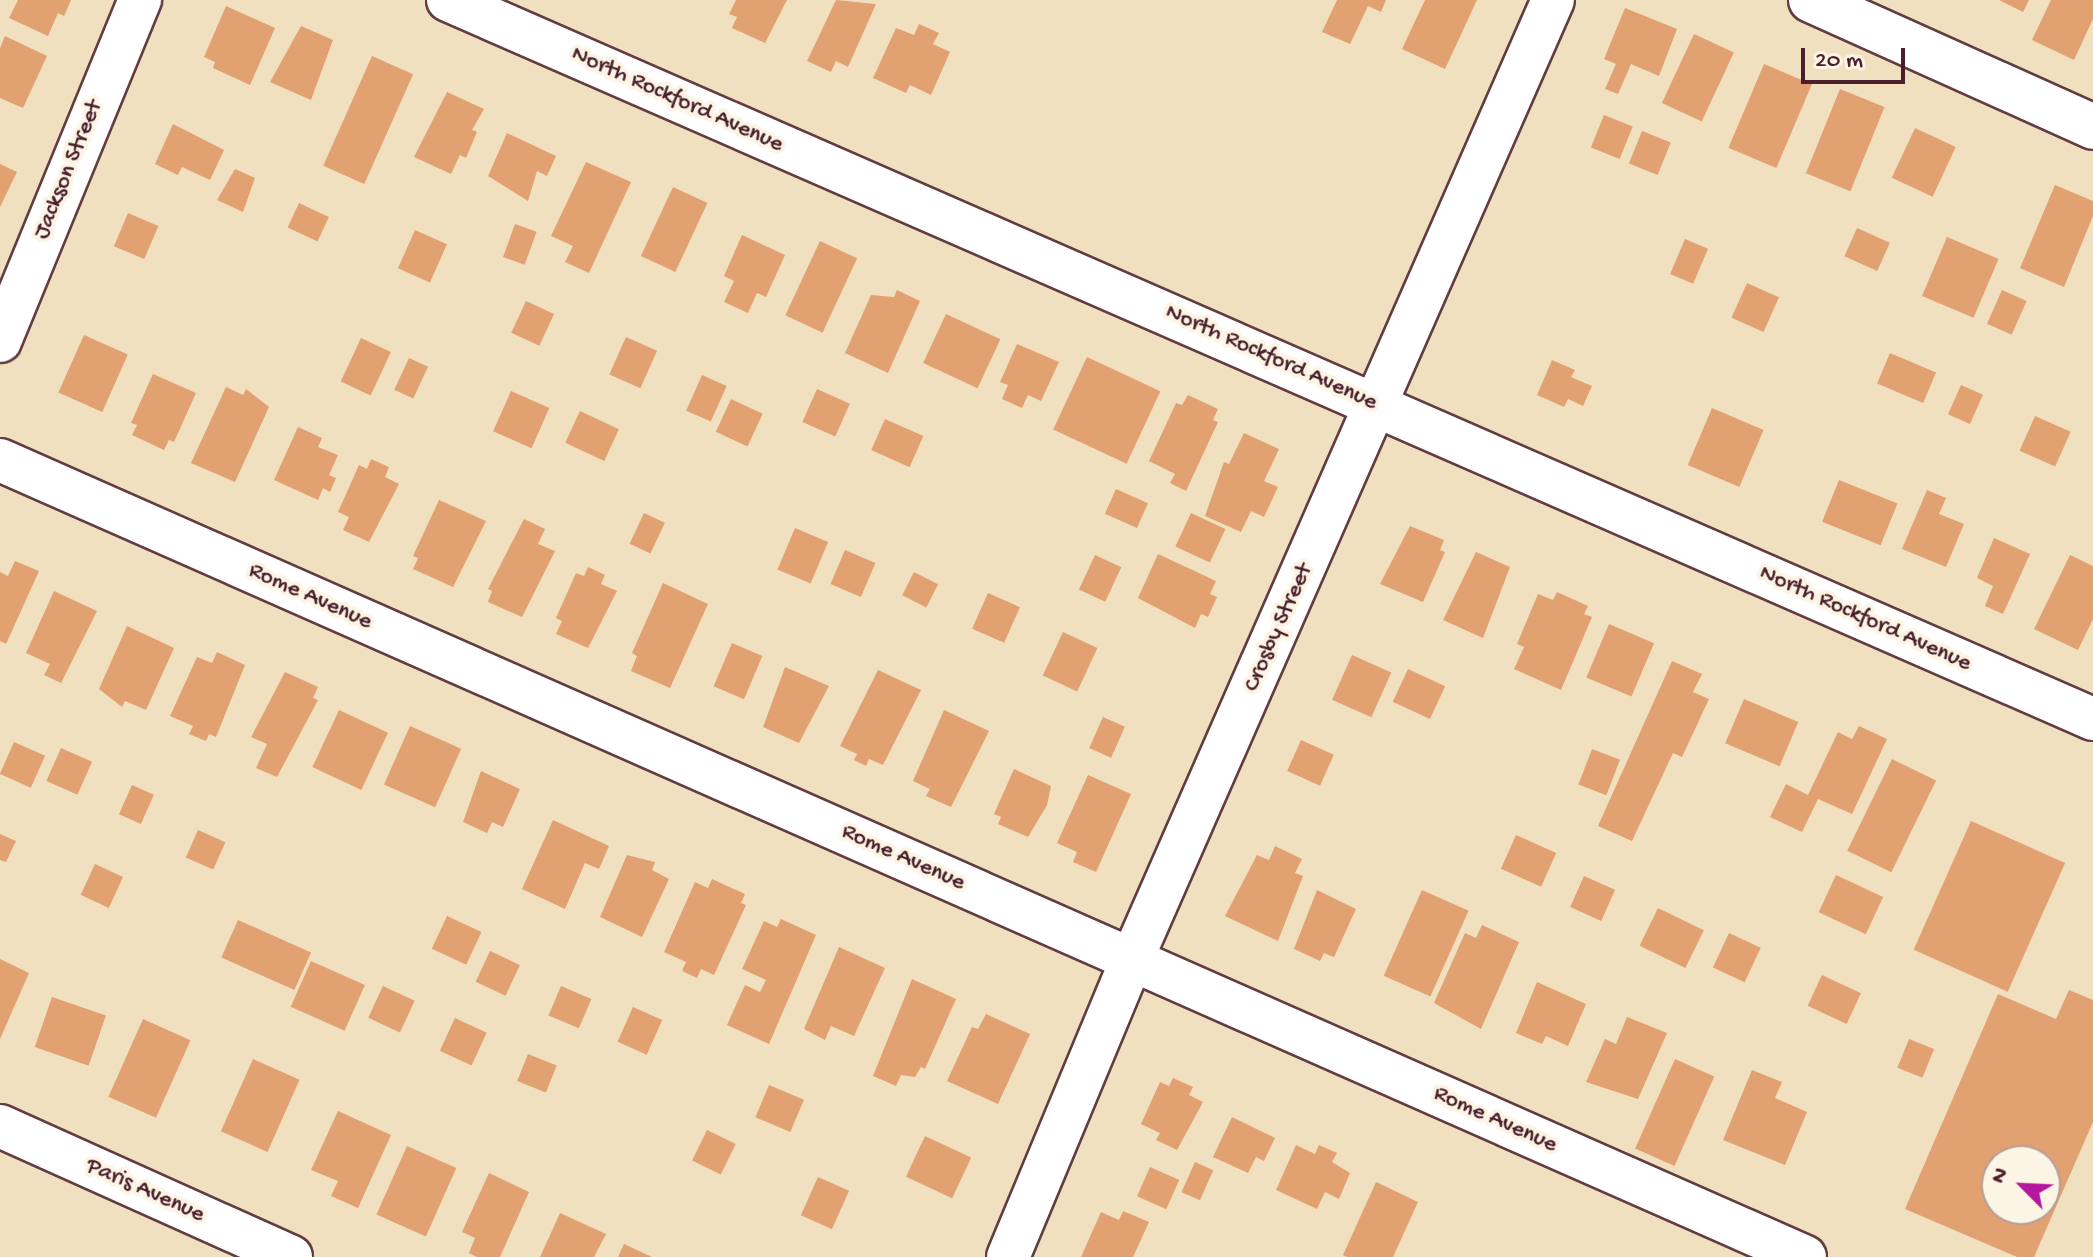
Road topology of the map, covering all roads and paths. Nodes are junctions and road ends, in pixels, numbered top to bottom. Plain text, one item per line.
1 (140, 0) edge
2 (448, 0) edge
3 (1553, 0) edge
4 (1811, 0) edge
5 (2093, 127) edge
6 (0, 341) edge
7 (1379, 405) junction
8 (0, 460) edge
9 (2093, 719) edge
10 (1132, 959) junction
11 (0, 1126) edge
12 (291, 1257) edge
13 (1008, 1257) edge
14 (1805, 1257) edge

1 - 6 street, Jackson Street
2 - 7 street, North Rockford Avenue
3 - 7 street, Crosby Street
4 - 5 street
7 - 9 street, North Rockford Avenue
7 - 10 street, Crosby Street
8 - 10 street, Rome Avenue
10 - 13 street, Crosby Street
10 - 14 street, Rome Avenue
11 - 12 street, Paris Avenue

